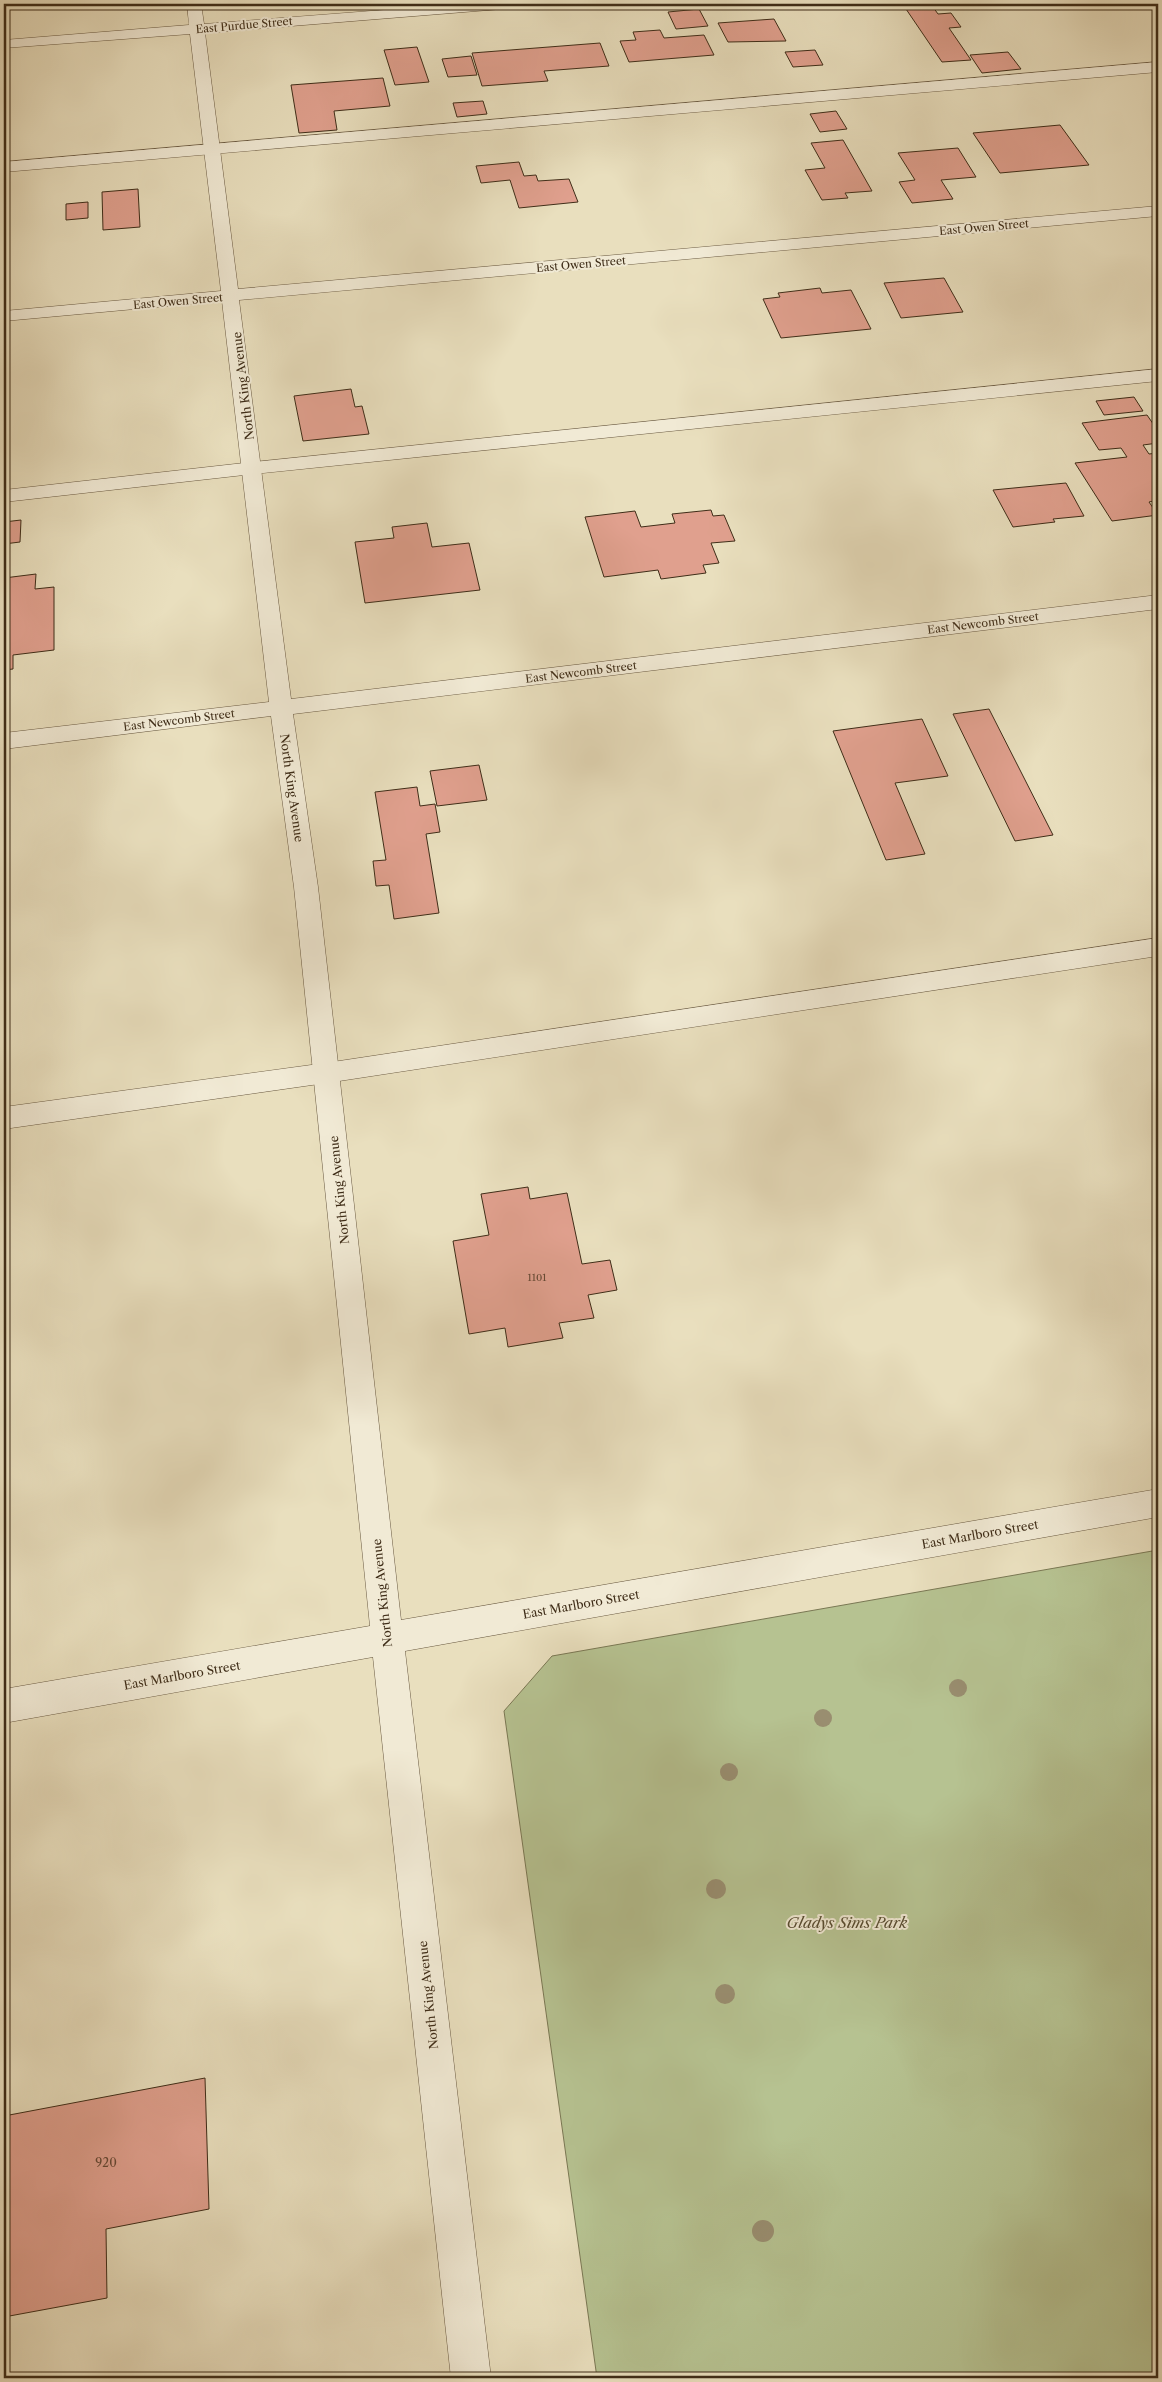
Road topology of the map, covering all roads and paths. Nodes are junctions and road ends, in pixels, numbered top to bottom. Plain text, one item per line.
1 (514, 4) edge
2 (196, 16) edge
3 (4, 44) edge
4 (1158, 68) edge
5 (213, 149) junction
6 (4, 167) edge
7 (1158, 211) edge
8 (232, 296) junction
9 (4, 316) edge
10 (1158, 375) edge
11 (253, 468) junction
12 (4, 496) edge
13 (1158, 602) edge
14 (281, 708) junction
15 (4, 740) edge
16 (1158, 947) edge
17 (326, 1073) junction
18 (4, 1118) edge
19 (1158, 1503) edge
20 (387, 1638) junction
21 (4, 1706) edge
22 (471, 2378) edge

1 - 2 street, East Purdue Street
2 - 3 street, East Purdue Street
2 - 5 street, North King Avenue
4 - 5 street
5 - 6 street
5 - 8 street, North King Avenue
7 - 8 street, East Owen Street
8 - 9 street, East Owen Street
8 - 11 street, North King Avenue
10 - 11 street
11 - 12 street
11 - 14 street, North King Avenue
13 - 14 street, East Newcomb Street
14 - 15 street, East Newcomb Street
14 - 17 street, North King Avenue
16 - 17 street
17 - 18 street
17 - 20 street, North King Avenue
19 - 20 street, East Marlboro Street
20 - 21 street, East Marlboro Street
20 - 22 street, North King Avenue

